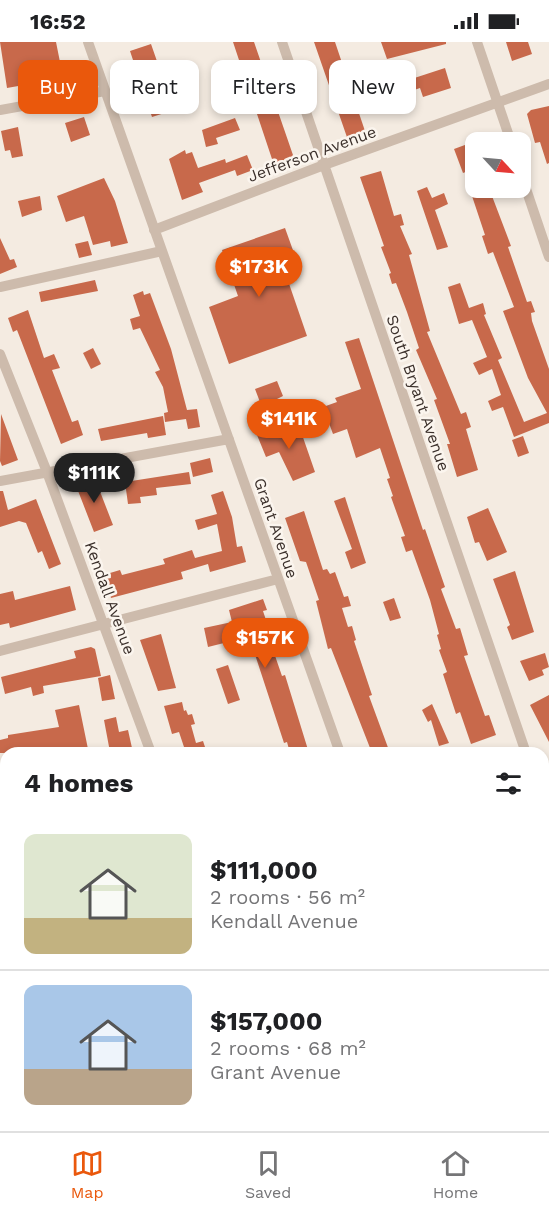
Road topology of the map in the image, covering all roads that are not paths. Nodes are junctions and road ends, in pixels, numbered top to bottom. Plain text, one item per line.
1 (88, 42) edge
2 (282, 42) edge
3 (477, 42) edge
4 (549, 84) edge
5 (105, 91) junction
6 (498, 103) junction
7 (0, 110) edge
8 (508, 132) edge
9 (324, 165) junction
10 (529, 198) edge
11 (154, 230) junction
12 (162, 251) junction
13 (549, 257) edge
14 (0, 287) edge
15 (0, 354) edge
16 (229, 439) junction
17 (47, 472) junction
18 (0, 481) edge
19 (278, 579) junction
20 (104, 624) junction
21 (0, 651) edge
22 (149, 747) edge
23 (338, 747) edge
24 (524, 747) edge

1 - 5 street, Grant Avenue
2 - 9 street, South Bryant Avenue
3 - 6 street
4 - 6 street, Jefferson Avenue
5 - 7 street
5 - 11 street, Grant Avenue
6 - 8 street
6 - 9 street, Jefferson Avenue
9 - 11 street, Jefferson Avenue
9 - 24 street, South Bryant Avenue
10 - 13 street
11 - 12 street, Grant Avenue
12 - 14 street
12 - 16 street, Grant Avenue
15 - 17 street, Kendall Avenue
16 - 17 street
16 - 19 street, Grant Avenue
17 - 18 street
17 - 20 street, Kendall Avenue
19 - 20 street
19 - 23 street, Grant Avenue
20 - 21 street
20 - 22 street, Kendall Avenue

